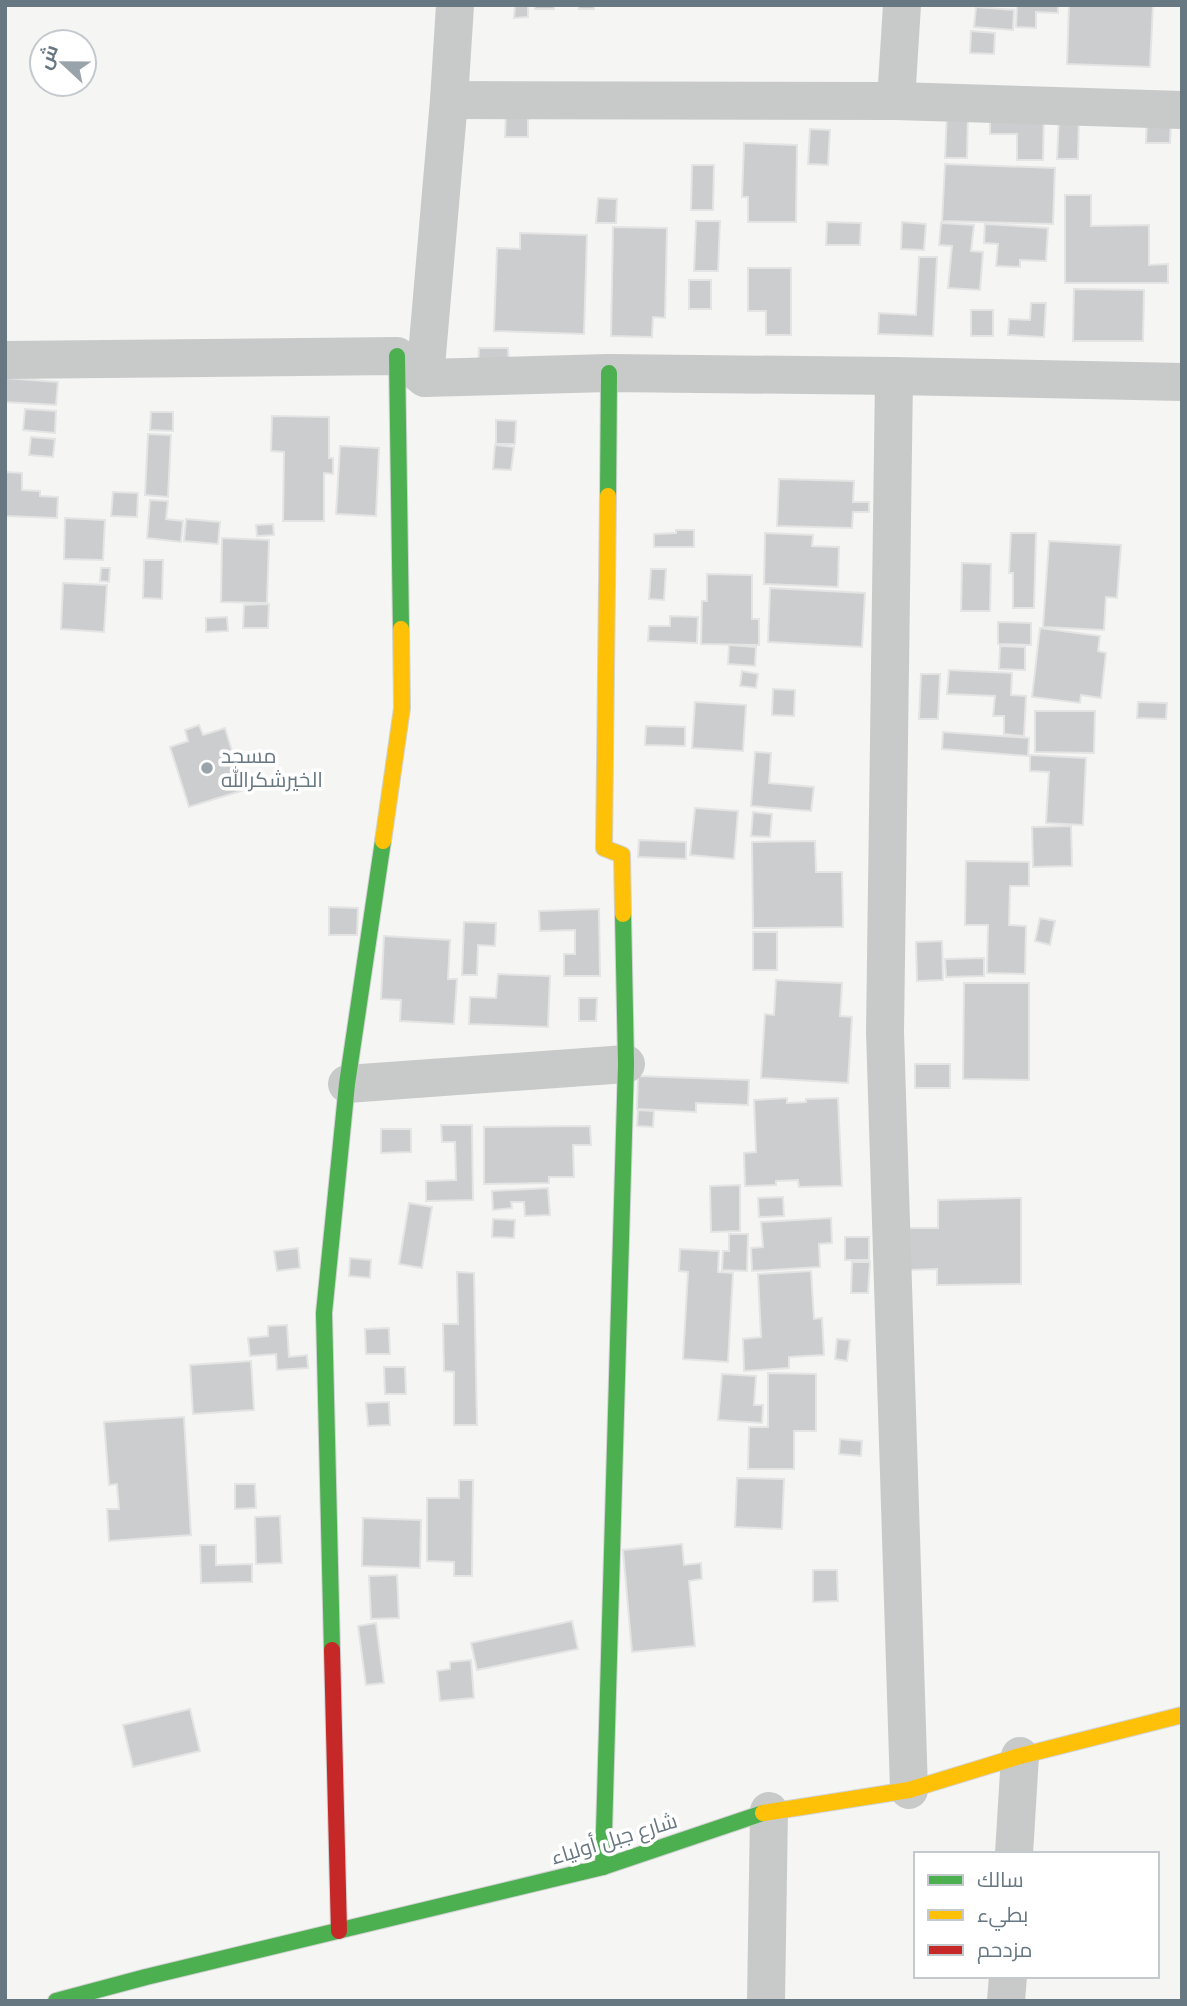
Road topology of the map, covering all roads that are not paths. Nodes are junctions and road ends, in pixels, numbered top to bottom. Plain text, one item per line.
1 (455, 5) edge
2 (902, 5) edge
3 (449, 100) junction
4 (896, 101) junction
5 (1182, 110) edge
6 (5, 360) edge
7 (411, 367) junction
8 (609, 373) junction
9 (894, 376) junction
10 (1182, 382) edge
11 (626, 1065) junction
12 (347, 1084) junction
13 (1182, 1715) edge
14 (1020, 1756) junction
15 (909, 1790) junction
16 (769, 1811) junction
17 (1014, 1852) edge
18 (603, 1867) junction
19 (339, 1931) junction
20 (1008, 1978) edge
21 (56, 2001) edge
22 (766, 2001) edge
23 (1006, 2001) edge

1 - 3 street
2 - 4 street
3 - 4 street
3 - 7 street
4 - 5 street
6 - 7 street
7 - 8 street
7 - 12 main road
8 - 9 street
8 - 11 main road
9 - 10 street
9 - 15 street
11 - 12 street
11 - 18 main road
12 - 19 main road
13 - 14 main road, شارع جبل أولياء
14 - 15 main road, شارع جبل أولياء
14 - 17 street
15 - 16 main road, شارع جبل أولياء
16 - 18 main road, شارع جبل أولياء
16 - 22 street
18 - 19 main road, شارع جبل أولياء
19 - 21 main road, شارع جبل أولياء
20 - 23 street

